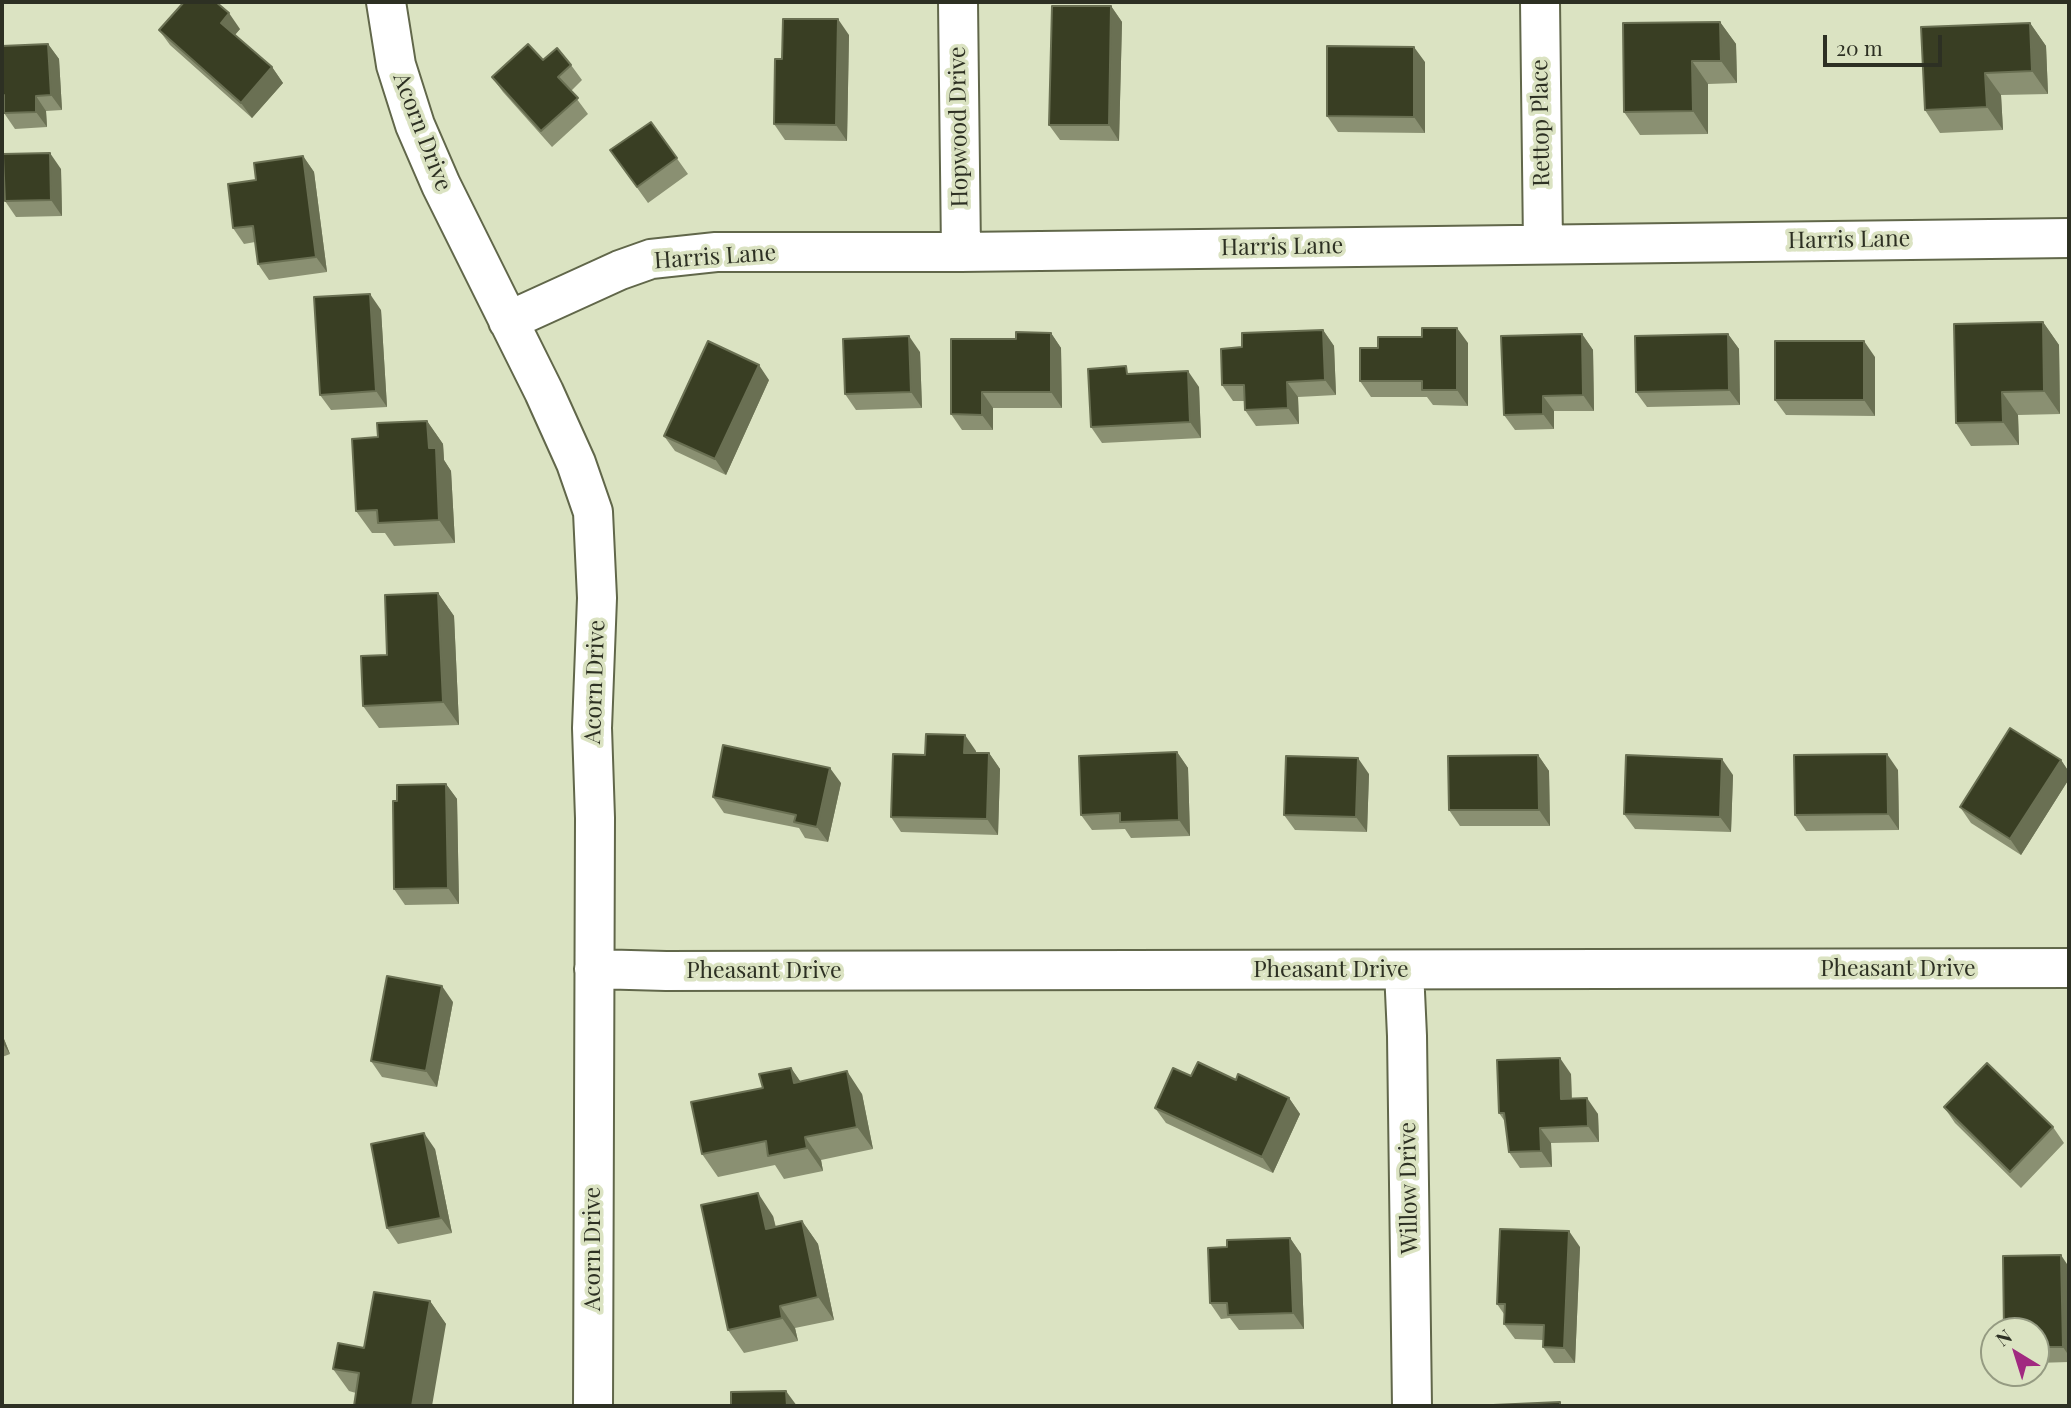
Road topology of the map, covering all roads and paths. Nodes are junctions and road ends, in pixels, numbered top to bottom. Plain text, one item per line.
1 (386, 2) edge
2 (958, 2) edge
3 (1540, 2) edge
4 (2069, 238) edge
5 (1543, 244) junction
6 (961, 251) junction
7 (508, 321) junction
8 (2069, 968) edge
9 (593, 969) junction
10 (1404, 970) junction
11 (593, 1406) edge
12 (1412, 1406) edge

1 - 7 street, Acorn Drive
2 - 6 street, Hopwood Drive
3 - 5 street, Rettop Place
4 - 5 street, Harris Lane
5 - 6 street, Harris Lane
6 - 7 street, Harris Lane
7 - 9 street, Acorn Drive
8 - 10 street, Pheasant Drive
9 - 10 street, Pheasant Drive
9 - 11 street, Acorn Drive
10 - 12 street, Willow Drive

